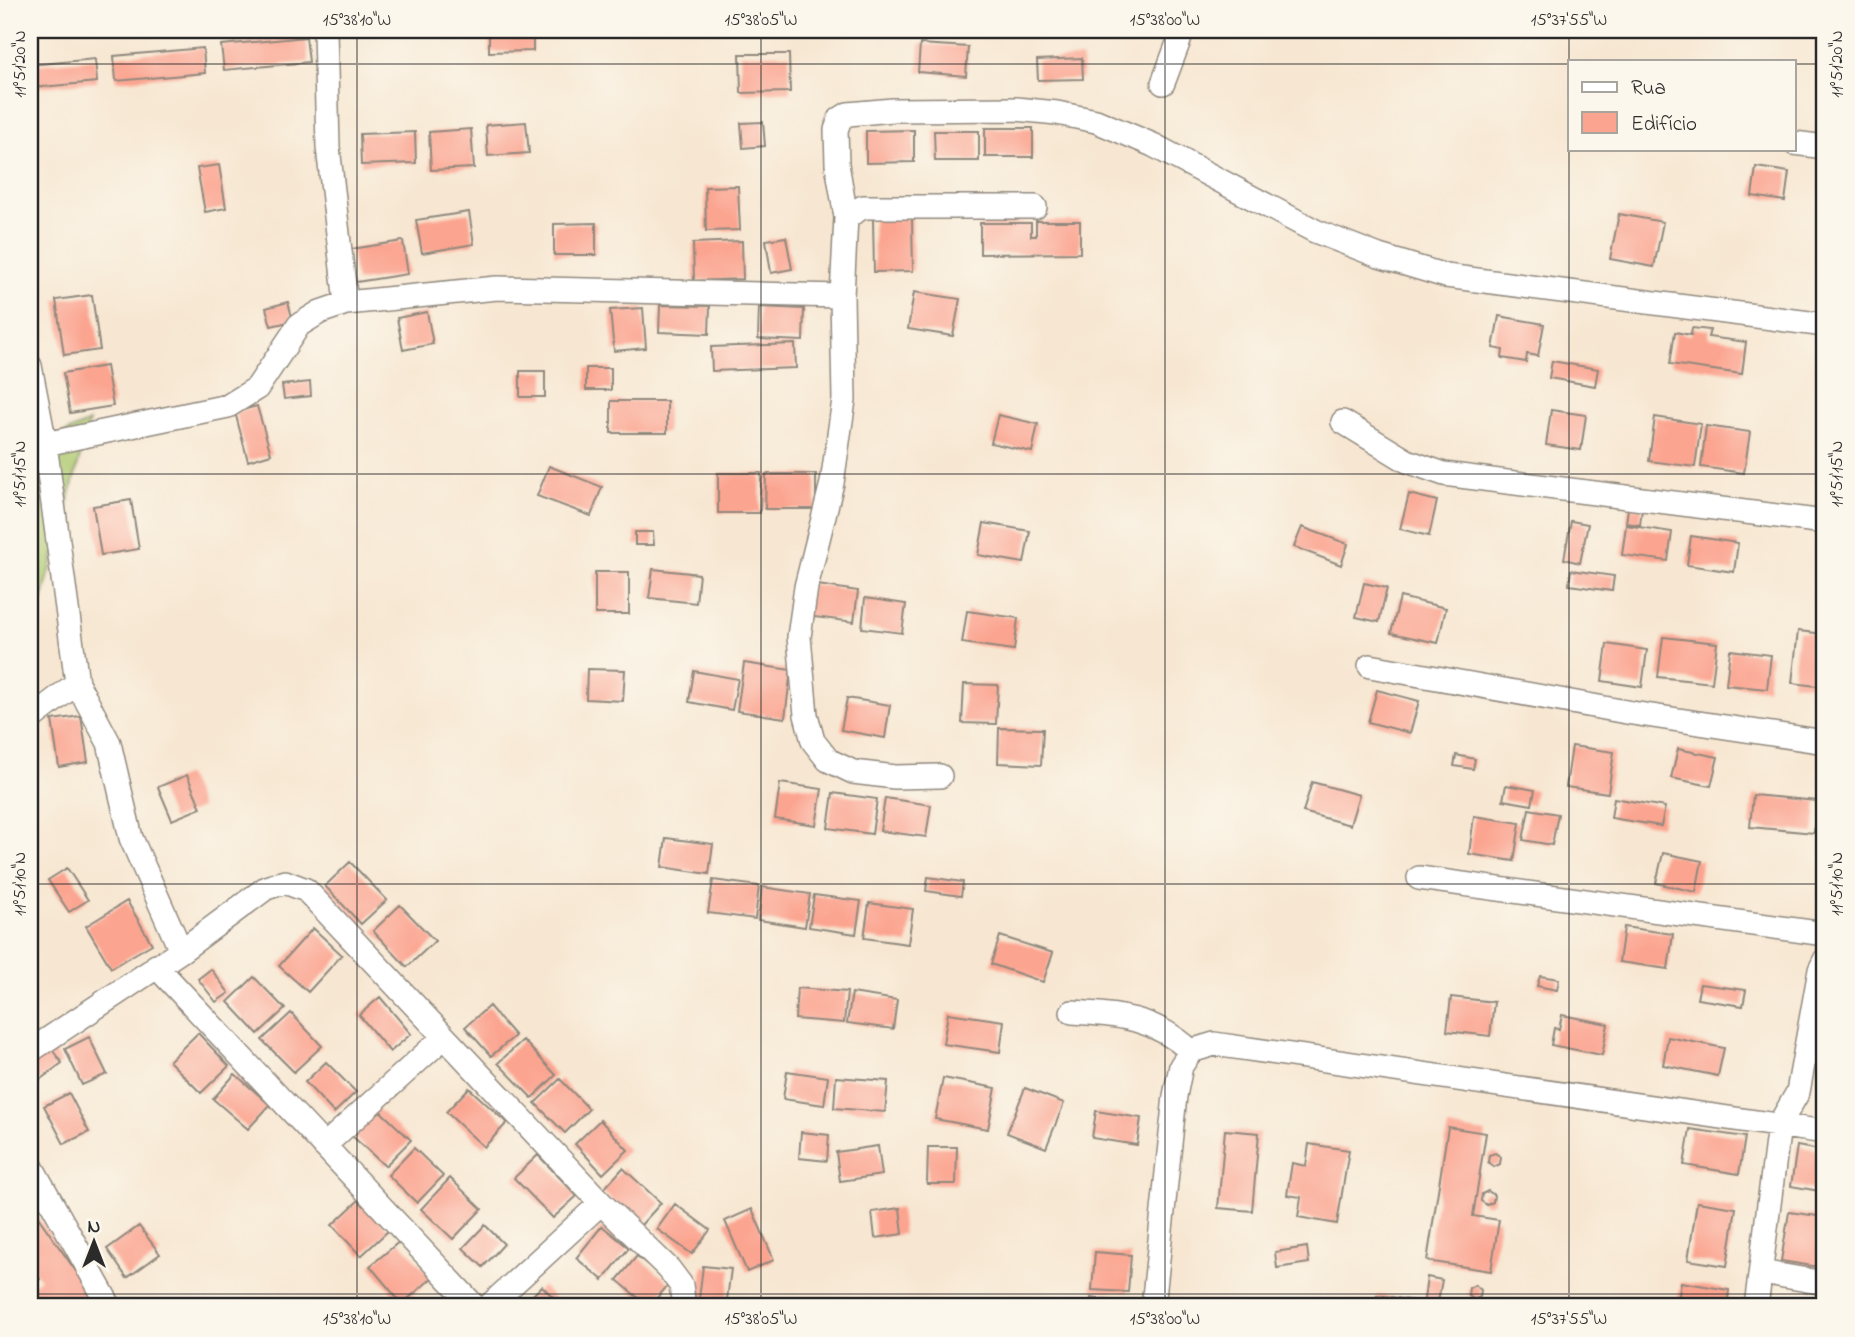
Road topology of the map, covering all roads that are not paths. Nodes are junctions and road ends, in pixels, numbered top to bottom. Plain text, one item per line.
1 (325, 30) edge
2 (1183, 30) edge
3 (1163, 83) dead end
4 (1796, 143) edge
5 (1825, 147) edge
6 (1035, 207) dead end
7 (846, 217) junction
8 (842, 296) junction
9 (346, 303) junction
10 (1825, 325) edge
11 (30, 366) edge
12 (1343, 422) dead end
13 (45, 444) junction
14 (1825, 523) edge
15 (1370, 666) dead end
16 (78, 683) junction
17 (30, 719) edge
18 (1825, 742) edge
19 (940, 776) dead end
20 (1419, 878) dead end
21 (1825, 934) edge
22 (181, 951) junction
23 (1825, 960) edge
24 (156, 967) junction
25 (1072, 1012) dead end
26 (444, 1037) junction
27 (30, 1051) edge
28 (1191, 1051) junction
29 (1779, 1125) junction
30 (1825, 1132) edge
31 (324, 1146) junction
32 (30, 1164) edge
33 (601, 1203) junction
34 (1760, 1272) junction
35 (1825, 1283) edge
36 (110, 1307) edge
37 (475, 1307) edge
38 (488, 1307) edge
39 (684, 1307) edge
40 (1153, 1307) edge
41 (1756, 1307) edge

1 - 9 street
2 - 3 street
4 - 5 street
6 - 7 street
7 - 8 street
7 - 10 street
8 - 9 street
8 - 19 street
9 - 13 street
11 - 13 street
12 - 14 street
13 - 16 street
15 - 18 street
16 - 17 street
16 - 22 street
20 - 21 street
22 - 24 street
22 - 26 street
23 - 29 street
24 - 27 street
24 - 31 street
25 - 28 street
26 - 31 street
26 - 33 street
28 - 29 street
28 - 40 street
29 - 30 street
29 - 34 street
31 - 37 street
32 - 36 street
33 - 38 street
33 - 39 street
34 - 35 street
34 - 41 street

